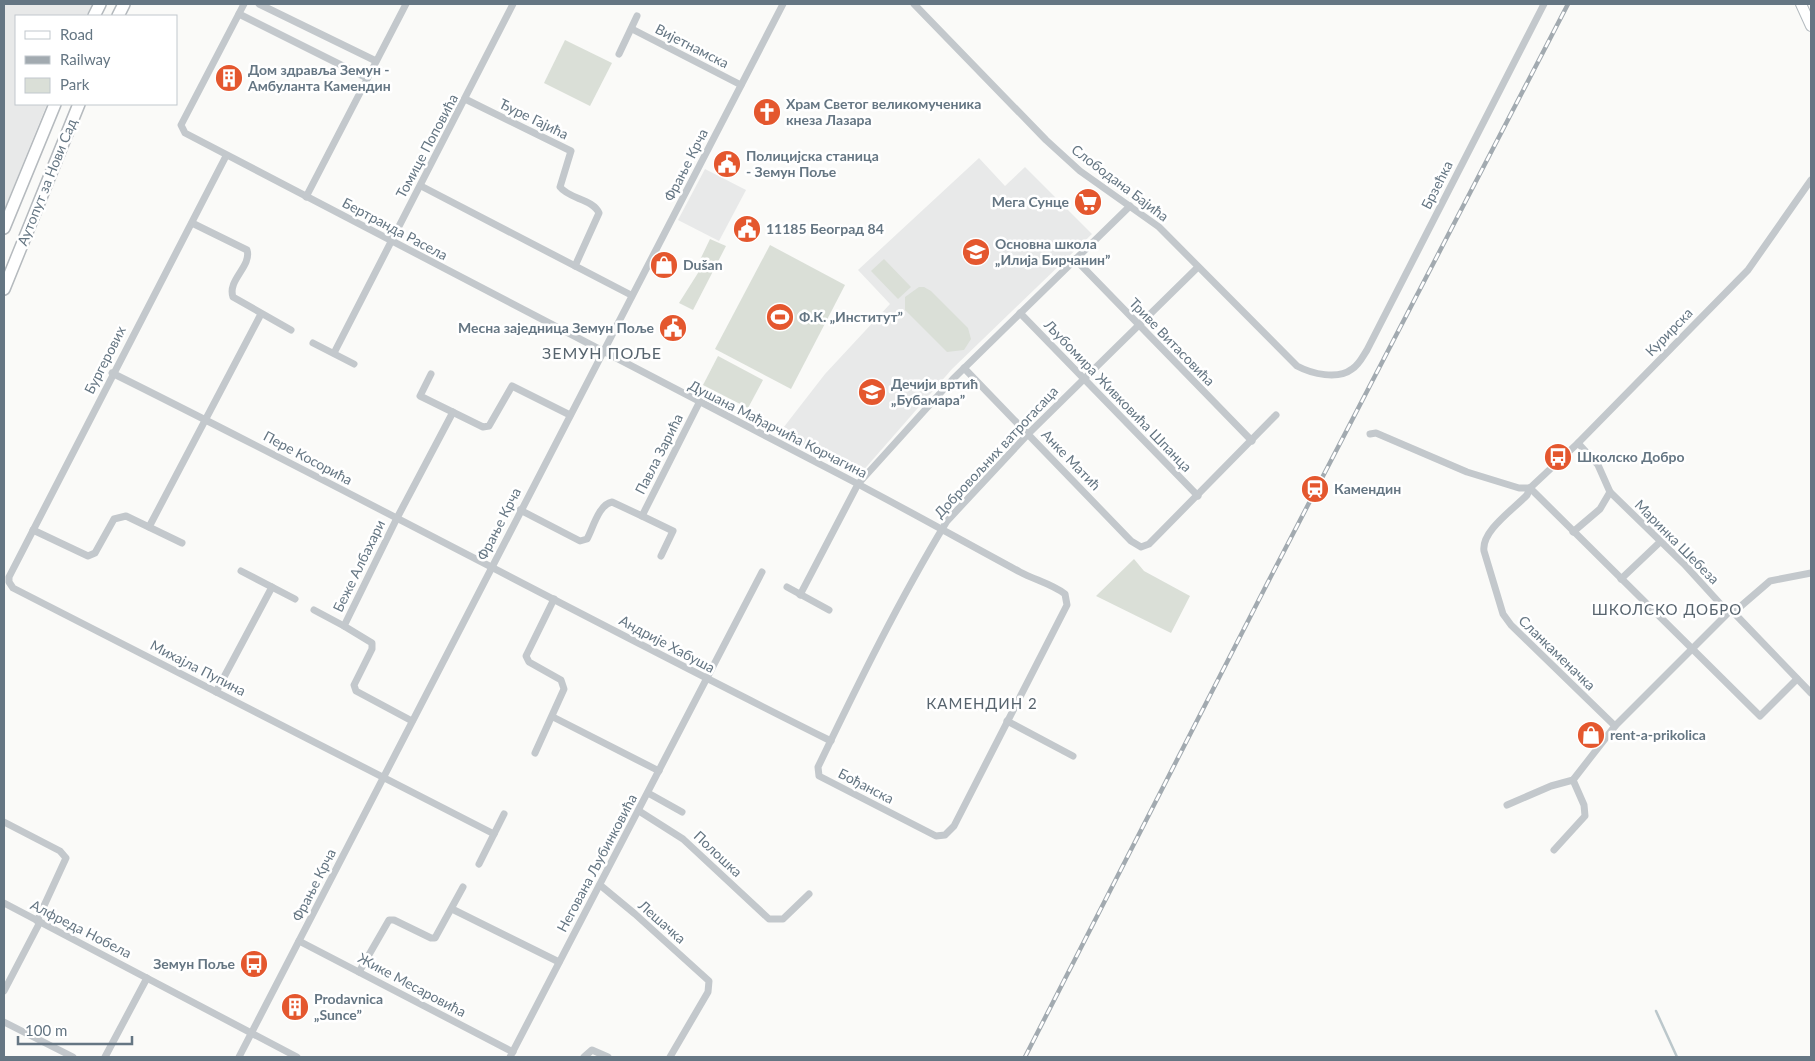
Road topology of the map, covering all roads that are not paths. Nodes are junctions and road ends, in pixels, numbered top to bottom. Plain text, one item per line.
1 (244, 4) edge
2 (259, 4) edge
3 (406, 4) edge
4 (513, 4) edge
5 (783, 4) edge
6 (914, 4) edge
7 (1544, 4) edge
8 (1801, 4) edge
9 (239, 14) junction
10 (637, 16) dead end
11 (1811, 26) edge
12 (632, 29) junction
13 (619, 54) dead end
14 (376, 61) junction
15 (367, 78) junction
16 (741, 85) junction
17 (466, 99) junction
18 (55, 105) edge
19 (79, 105) edge
20 (226, 156) junction
21 (1811, 180) edge
22 (421, 186) junction
23 (306, 197) junction
24 (1130, 206) junction
25 (192, 223) junction
26 (4, 228) edge
27 (390, 241) junction
28 (1075, 259) junction
29 (574, 266) junction
30 (1198, 267) junction
31 (4, 289) edge
32 (632, 296) junction
33 (1020, 313) junction
34 (261, 314) junction
35 (1139, 325) junction
36 (291, 330) dead end
37 (313, 343) dead end
38 (602, 352) junction
39 (334, 353) junction
40 (354, 364) dead end
41 (964, 368) junction
42 (112, 373) junction
43 (1347, 373) joint
44 (431, 374) dead end
45 (1083, 378) junction
46 (699, 403) junction
47 (453, 412) junction
48 (570, 415) junction
49 (1276, 415) dead end
50 (206, 420) junction
51 (1028, 434) junction
52 (1370, 434) dead end
53 (1252, 442) junction
54 (1578, 444) junction
55 (858, 484) junction
56 (1530, 488) junction
57 (1610, 492) junction
58 (1198, 496) junction
59 (520, 510) junction
60 (642, 516) junction
61 (397, 518) junction
62 (149, 527) junction
63 (942, 529) junction
64 (34, 530) junction
65 (1573, 532) junction
66 (1660, 542) junction
67 (182, 543) dead end
68 (661, 556) dead end
69 (492, 567) junction
70 (241, 571) dead end
71 (762, 572) dead end
72 (1811, 573) edge
73 (9, 577) joint
74 (1621, 579) junction
75 (272, 587) junction
76 (787, 588) dead end
77 (800, 595) junction
78 (554, 598) junction
79 (295, 599) dead end
80 (314, 610) dead end
81 (829, 610) dead end
82 (1730, 611) junction
83 (344, 626) junction
84 (1691, 648) junction
85 (1797, 679) junction
86 (708, 680) junction
87 (216, 692) junction
88 (1811, 693) edge
89 (553, 716) junction
90 (412, 721) junction
91 (1007, 721) junction
92 (1615, 726) junction
93 (831, 741) junction
94 (535, 753) dead end
95 (1073, 756) dead end
96 (659, 771) junction
97 (383, 776) junction
98 (1573, 780) junction
99 (648, 794) junction
100 (1507, 805) dead end
101 (639, 812) junction
102 (682, 812) dead end
103 (504, 814) dead end
104 (4, 822) edge
105 (494, 834) junction
106 (1554, 850) dead end
107 (479, 864) dead end
108 (600, 885) junction
109 (462, 887) dead end
110 (809, 894) dead end
111 (4, 903) edge
112 (452, 909) junction
113 (38, 921) junction
114 (299, 941) junction
115 (559, 962) junction
116 (359, 972) junction
117 (147, 978) junction
118 (4, 991) edge
119 (4, 1022) edge
120 (251, 1034) junction
121 (512, 1055) edge
122 (73, 1057) edge
123 (105, 1057) edge
124 (239, 1057) edge
125 (297, 1057) edge
126 (584, 1057) edge
127 (608, 1057) edge
128 (670, 1057) edge

1 - 9 street
2 - 14 street
3 - 14 street
4 - 17 street, Томице Поповића
5 - 16 street, Фрање Крча
6 - 24 street, Слободана Бајића
7 - 43 street, Брзећка
8 - 11 street
9 - 15 street
9 - 20 street, Бертранда Расела
10 - 12 street
12 - 13 street
12 - 16 street, Вијетнамска
14 - 15 street
15 - 23 street
16 - 32 street, Фрање Крча
17 - 22 street, Томице Поповића
17 - 29 street, Ђуре Гајића
18 - 26 main road, Аутопут за Нови Сад
19 - 31 main road, Аутопут за Нови Сад
20 - 23 street, Бертранда Расела
20 - 25 street, Бургерових
21 - 54 street, Курирска
22 - 27 street, Томице Поповића
22 - 29 street
23 - 27 street, Бертранда Расела
24 - 28 street
24 - 30 street, Слободана Бајића
25 - 34 street
25 - 42 street, Бургерових
27 - 38 street, Бертранда Расела
27 - 39 street, Томице Поповића
28 - 33 street
28 - 35 street, Триве Витасовића
29 - 32 street
30 - 35 street, Добровољних ватрогасаца
30 - 43 street, Слободана Бајића
32 - 38 street, Фрање Крча
33 - 41 street
33 - 45 street, Љубомира Живковића Шпанца
34 - 36 street
34 - 50 street
35 - 45 street, Добровољних ватрогасаца
35 - 53 street, Триве Витасовића
37 - 39 street
38 - 46 street, Душана Мађарчића Корчагина
38 - 48 street, Фрање Крча
39 - 40 street
41 - 51 street, Анке Матић
41 - 55 street
42 - 50 street, Пере Косорића
42 - 64 street, Бургерових
44 - 47 street
45 - 51 street, Добровољних ватрогасаца
45 - 58 street, Љубомира Живковића Шпанца
46 - 55 street, Душана Мађарчића Корчагина
46 - 60 street, Павла Зарића
47 - 48 street
47 - 61 street, Беже Албахари
48 - 59 street, Фрање Крча
49 - 53 street
50 - 61 street, Пере Косорића
50 - 62 street
51 - 58 street, Анке Матић
51 - 63 street, Добровољних ватрогасаца
52 - 56 street
53 - 58 street
54 - 56 street, Курирска
54 - 57 street, Маринка Шебеза
55 - 63 street, Душана Мађарчића Корчагина
55 - 77 street
56 - 65 street
56 - 92 street, Сланкаменачка
57 - 65 street
57 - 66 street, Маринка Шебеза
59 - 60 street, Павла Зарића
59 - 69 street, Фрање Крча
60 - 68 street, Павла Зарића
61 - 69 street, Пере Косорића
61 - 83 street, Беже Албахари
62 - 64 street
62 - 67 street
63 - 91 street, Душана Мађарчића Корчагина
63 - 93 street, Добровољних ватрогасаца
64 - 73 street, Бургерових
65 - 74 street
66 - 74 street
66 - 82 street, Маринка Шебеза
69 - 78 street, Андрије Хабуша
69 - 90 street, Фрање Крча
70 - 75 street
71 - 86 street, Негована Љубинковића
72 - 82 street
73 - 87 street, Михајла Пупина
74 - 84 street
75 - 79 street
75 - 87 street
76 - 77 street
77 - 81 street
78 - 86 street, Андрије Хабуша
78 - 89 street
80 - 83 street, Беже Албахари
82 - 84 street
82 - 85 street, Маринка Шебеза
83 - 90 street, Беже Албахари
84 - 85 street
84 - 92 street
85 - 88 street, Маринка Шебеза
86 - 93 street, Андрије Хабуша
86 - 96 street, Негована Љубинковића
87 - 97 street, Михајла Пупина
89 - 94 street
89 - 96 street
90 - 97 street, Фрање Крча
91 - 93 street, Бођанска
91 - 95 street
92 - 98 street
96 - 99 street, Негована Љубинковића
97 - 105 street, Михајла Пупина
97 - 114 street, Фрање Крча
98 - 100 street
98 - 106 street
99 - 101 street, Негована Љубинковића
99 - 102 street
101 - 108 street, Негована Љубинковића
101 - 110 street, Полошка
103 - 105 street
104 - 113 street
105 - 107 street
108 - 115 street, Негована Љубинковића
108 - 128 street, Лешачка
109 - 112 street
111 - 113 street, Алфреда Нобела
112 - 115 street
112 - 116 street
113 - 117 street, Алфреда Нобела
113 - 118 street
114 - 116 street, Жике Месаровића
114 - 120 street, Фрање Крча
115 - 121 street, Негована Љубинковића
116 - 121 street, Жике Месаровића
117 - 120 street, Алфреда Нобела
117 - 123 street
119 - 122 street
120 - 124 street, Фрање Крча
120 - 125 street, Алфреда Нобела
126 - 127 street

